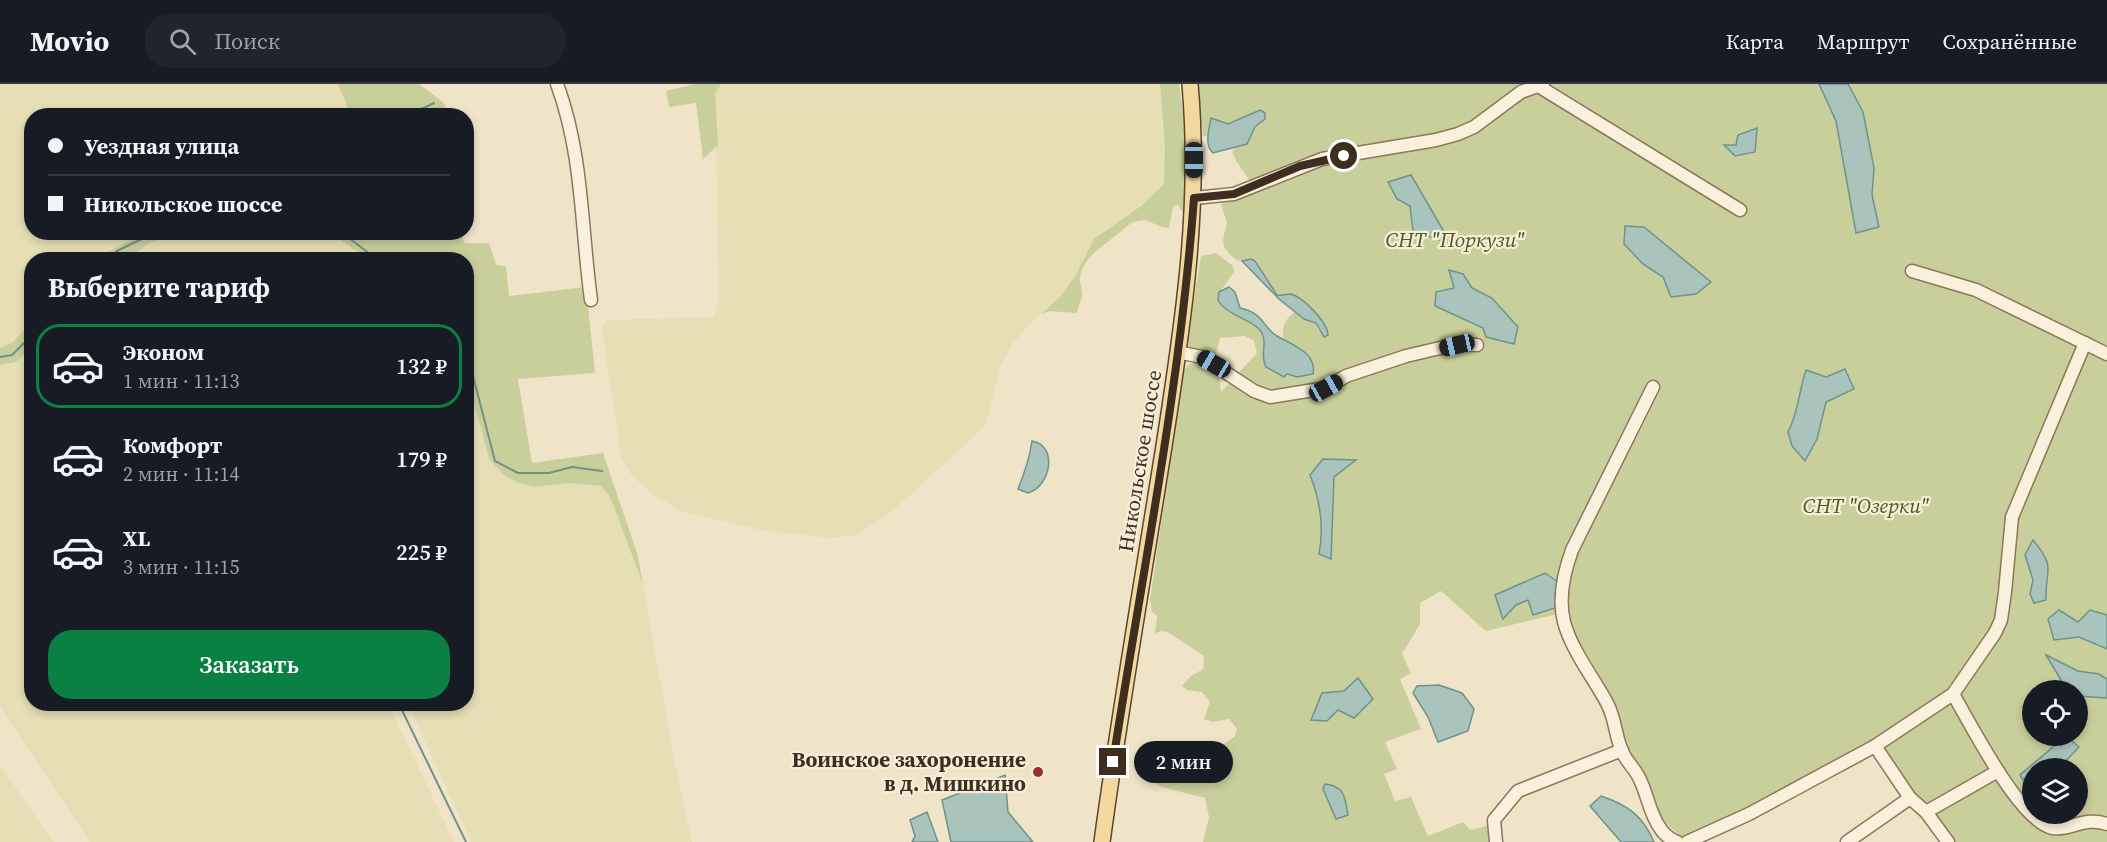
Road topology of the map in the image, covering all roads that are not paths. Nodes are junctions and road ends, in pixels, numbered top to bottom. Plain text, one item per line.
1 (557, 84) edge
2 (1190, 84) edge
3 (1538, 84) edge
4 (1194, 198) junction
5 (1740, 210) dead end
6 (1912, 271) dead end
7 (591, 300) dead end
8 (2085, 343) junction
9 (1477, 345) dead end
10 (1178, 352) junction
11 (2107, 354) edge
12 (1653, 387) dead end
13 (1953, 694) junction
14 (1875, 746) junction
15 (1622, 750) junction
16 (1998, 771) junction
17 (1910, 798) junction
18 (1926, 812) junction
19 (2107, 824) edge
20 (1102, 842) edge
21 (1496, 842) edge
22 (1677, 842) edge
23 (1687, 842) edge
24 (1847, 842) edge
25 (1948, 842) edge

1 - 7 street
2 - 4 main road, Никольское шоссе
3 - 4 street
3 - 5 street
4 - 10 main road, Никольское шоссе
6 - 8 street
8 - 11 street
8 - 13 street
9 - 10 street
10 - 20 main road, Никольское шоссе
12 - 15 street
13 - 14 street
13 - 16 street
14 - 17 street
14 - 23 street
15 - 21 street
15 - 22 street
16 - 18 street
16 - 19 street
17 - 18 street
17 - 24 street
18 - 25 street

